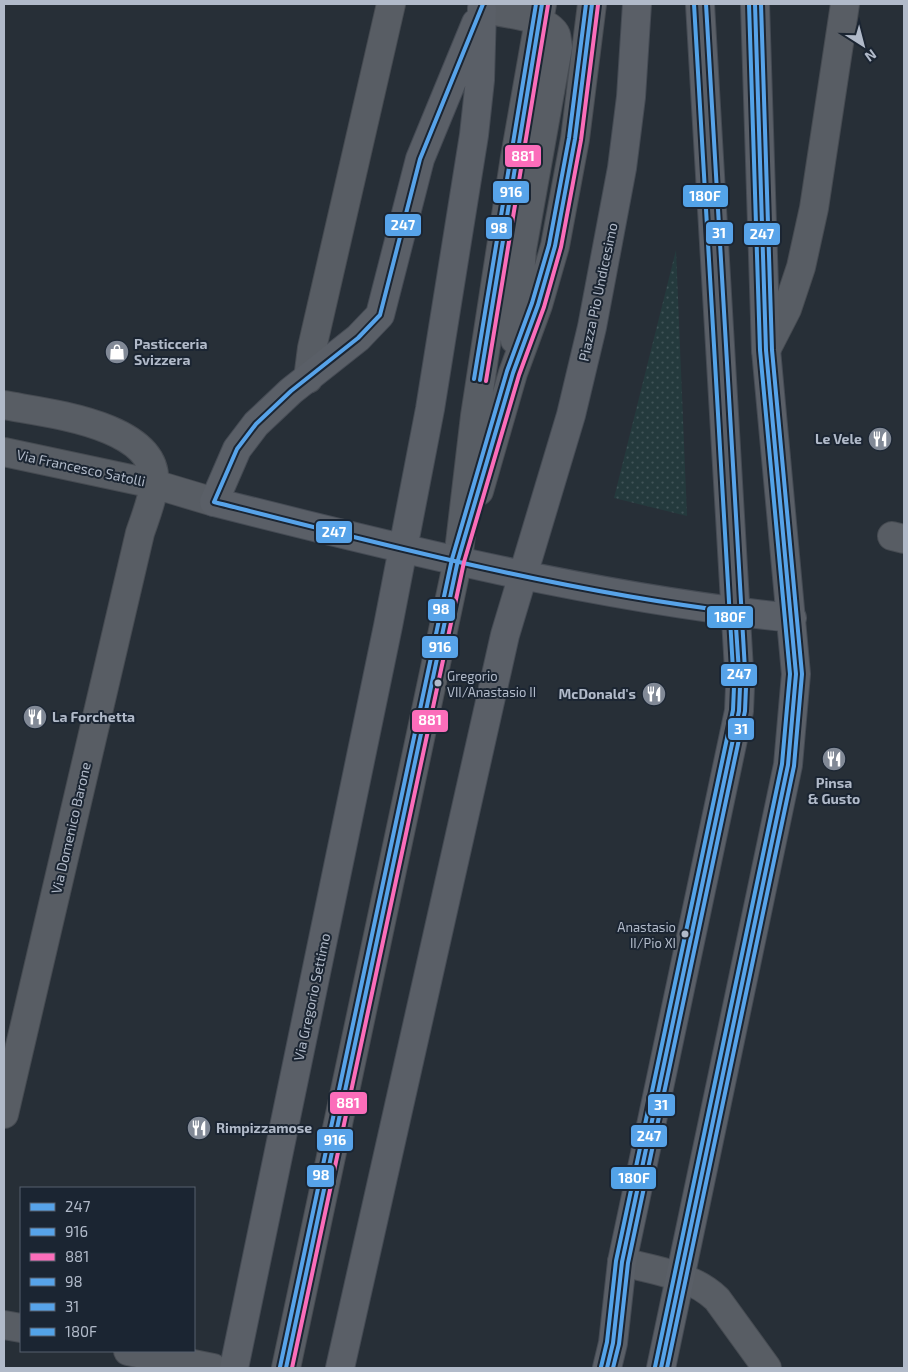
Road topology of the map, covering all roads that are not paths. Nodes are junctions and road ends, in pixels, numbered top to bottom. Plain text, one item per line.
1 (391, 4) edge
2 (592, 4) edge
3 (637, 4) edge
4 (700, 4) edge
5 (755, 4) edge
6 (845, 4) edge
7 (482, 6) edge
8 (540, 12) edge
9 (766, 350) junction
10 (512, 373) junction
11 (308, 379) junction
12 (4, 405) edge
13 (4, 452) edge
14 (154, 484) junction
15 (214, 502) junction
16 (404, 548) junction
17 (458, 560) junction
18 (523, 574) junction
19 (735, 612) junction
20 (792, 618) junction
21 (4, 1114) edge
22 (622, 1262) junction
23 (682, 1278) junction
24 (4, 1324) edge
25 (20, 1328) edge
26 (133, 1352) edge
27 (213, 1368) edge
28 (234, 1368) edge
29 (286, 1368) edge
30 (340, 1368) edge
31 (607, 1368) edge
32 (662, 1368) edge
33 (767, 1368) edge

1 - 11 street
2 - 10 street
3 - 18 main road, Piazza Pio Undicesimo
4 - 19 main road
5 - 9 main road
6 - 9 street
7 - 8 street
7 - 11 main road
7 - 16 main road
8 - 10 street
8 - 17 street
9 - 20 main road
10 - 17 street
11 - 15 main road
12 - 14 street, Via Francesco Satolli
13 - 14 street, Via Francesco Satolli
14 - 15 street
14 - 21 street, Via Domenico Barone
15 - 16 main road
16 - 17 main road
16 - 28 main road, Via Gregorio Settimo
17 - 18 main road
17 - 29 street
18 - 19 main road
18 - 30 main road, Piazza Pio Undicesimo
19 - 20 main road
19 - 22 main road
20 - 23 main road
22 - 23 street
22 - 31 main road
23 - 32 main road
23 - 33 street
24 - 25 street
26 - 27 street

